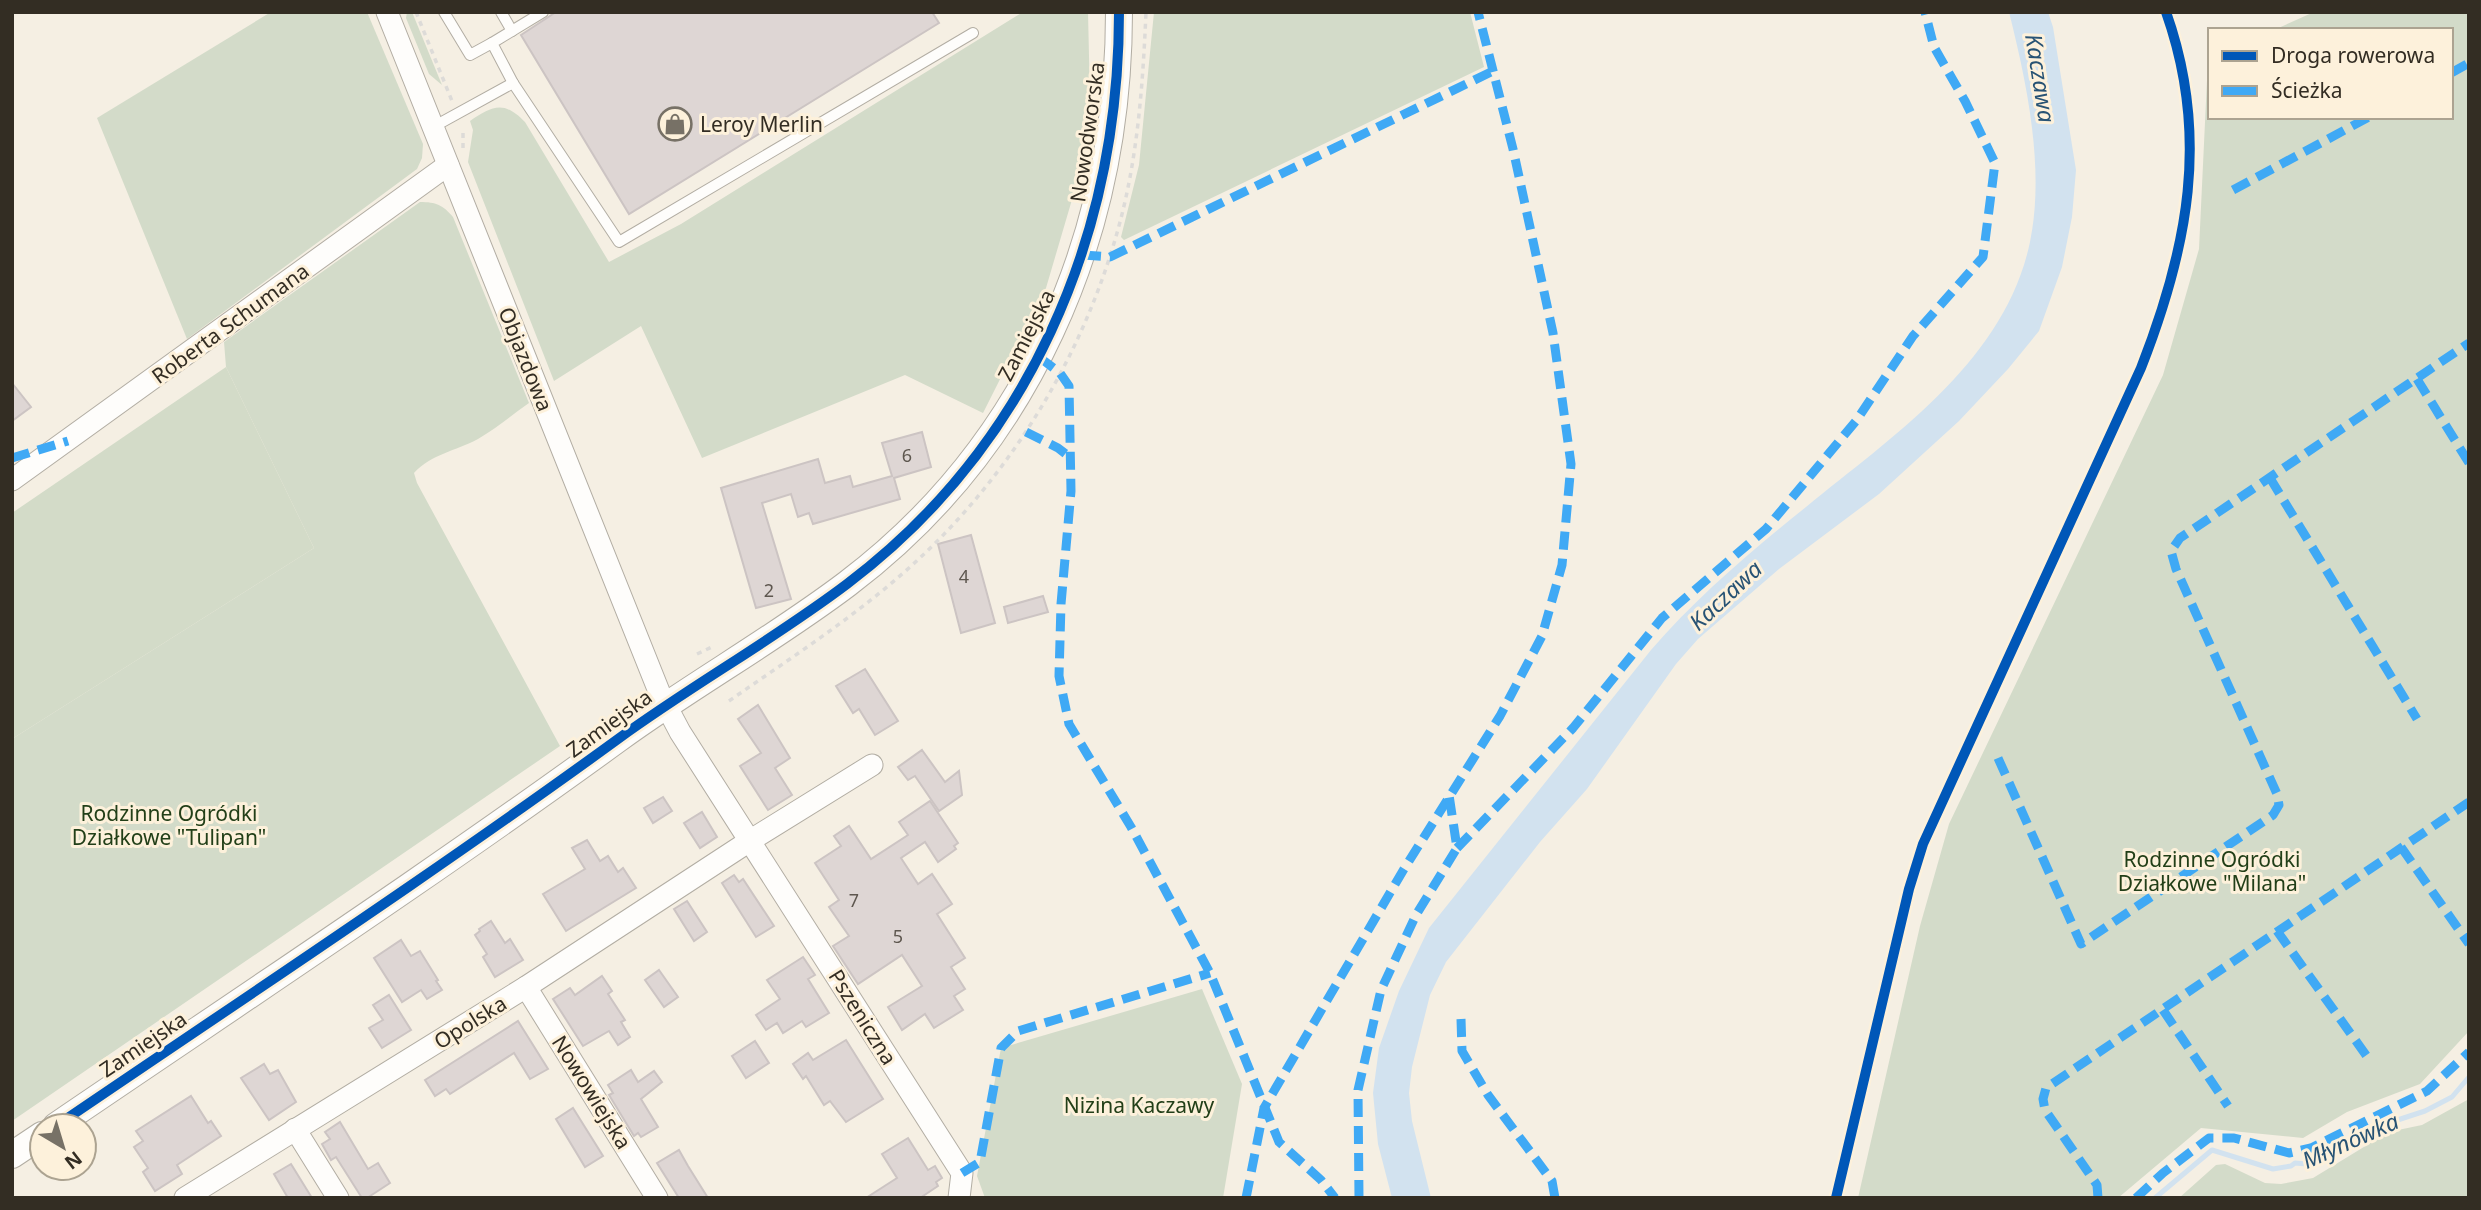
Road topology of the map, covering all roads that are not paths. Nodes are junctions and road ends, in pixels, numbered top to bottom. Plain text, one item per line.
1 (387, 12) edge
2 (444, 12) edge
3 (500, 12) edge
4 (544, 12) edge
5 (1119, 12) edge
6 (512, 31) junction
7 (973, 33) dead end
8 (492, 43) junction
9 (513, 83) junction
10 (433, 127) junction
11 (448, 165) junction
12 (1083, 255) joint
13 (12, 480) edge
14 (666, 706) junction
15 (872, 765) dead end
16 (751, 841) junction
17 (526, 987) junction
18 (77, 1112) edge
19 (295, 1129) junction
20 (28, 1145) edge
21 (12, 1156) edge
22 (185, 1198) edge
23 (338, 1198) edge
24 (657, 1198) edge
25 (959, 1198) edge

1 - 10 street, Objazdowa
2 - 8 lane
3 - 6 lane
4 - 6 lane
5 - 12 street, Nowodworska
6 - 8 lane
7 - 9 lane
8 - 9 lane
9 - 10 lane
10 - 11 street, Objazdowa
11 - 13 street, Roberta Schumana
11 - 14 street, Objazdowa
12 - 14 street, Zamiejska
14 - 16 street, Pszeniczna
14 - 18 street, Zamiejska
15 - 16 street
16 - 17 street, Opolska
16 - 25 street, Pszeniczna
17 - 19 street, Opolska
17 - 24 street, Nowowiejska
19 - 22 street, Opolska
19 - 23 street
20 - 21 street

